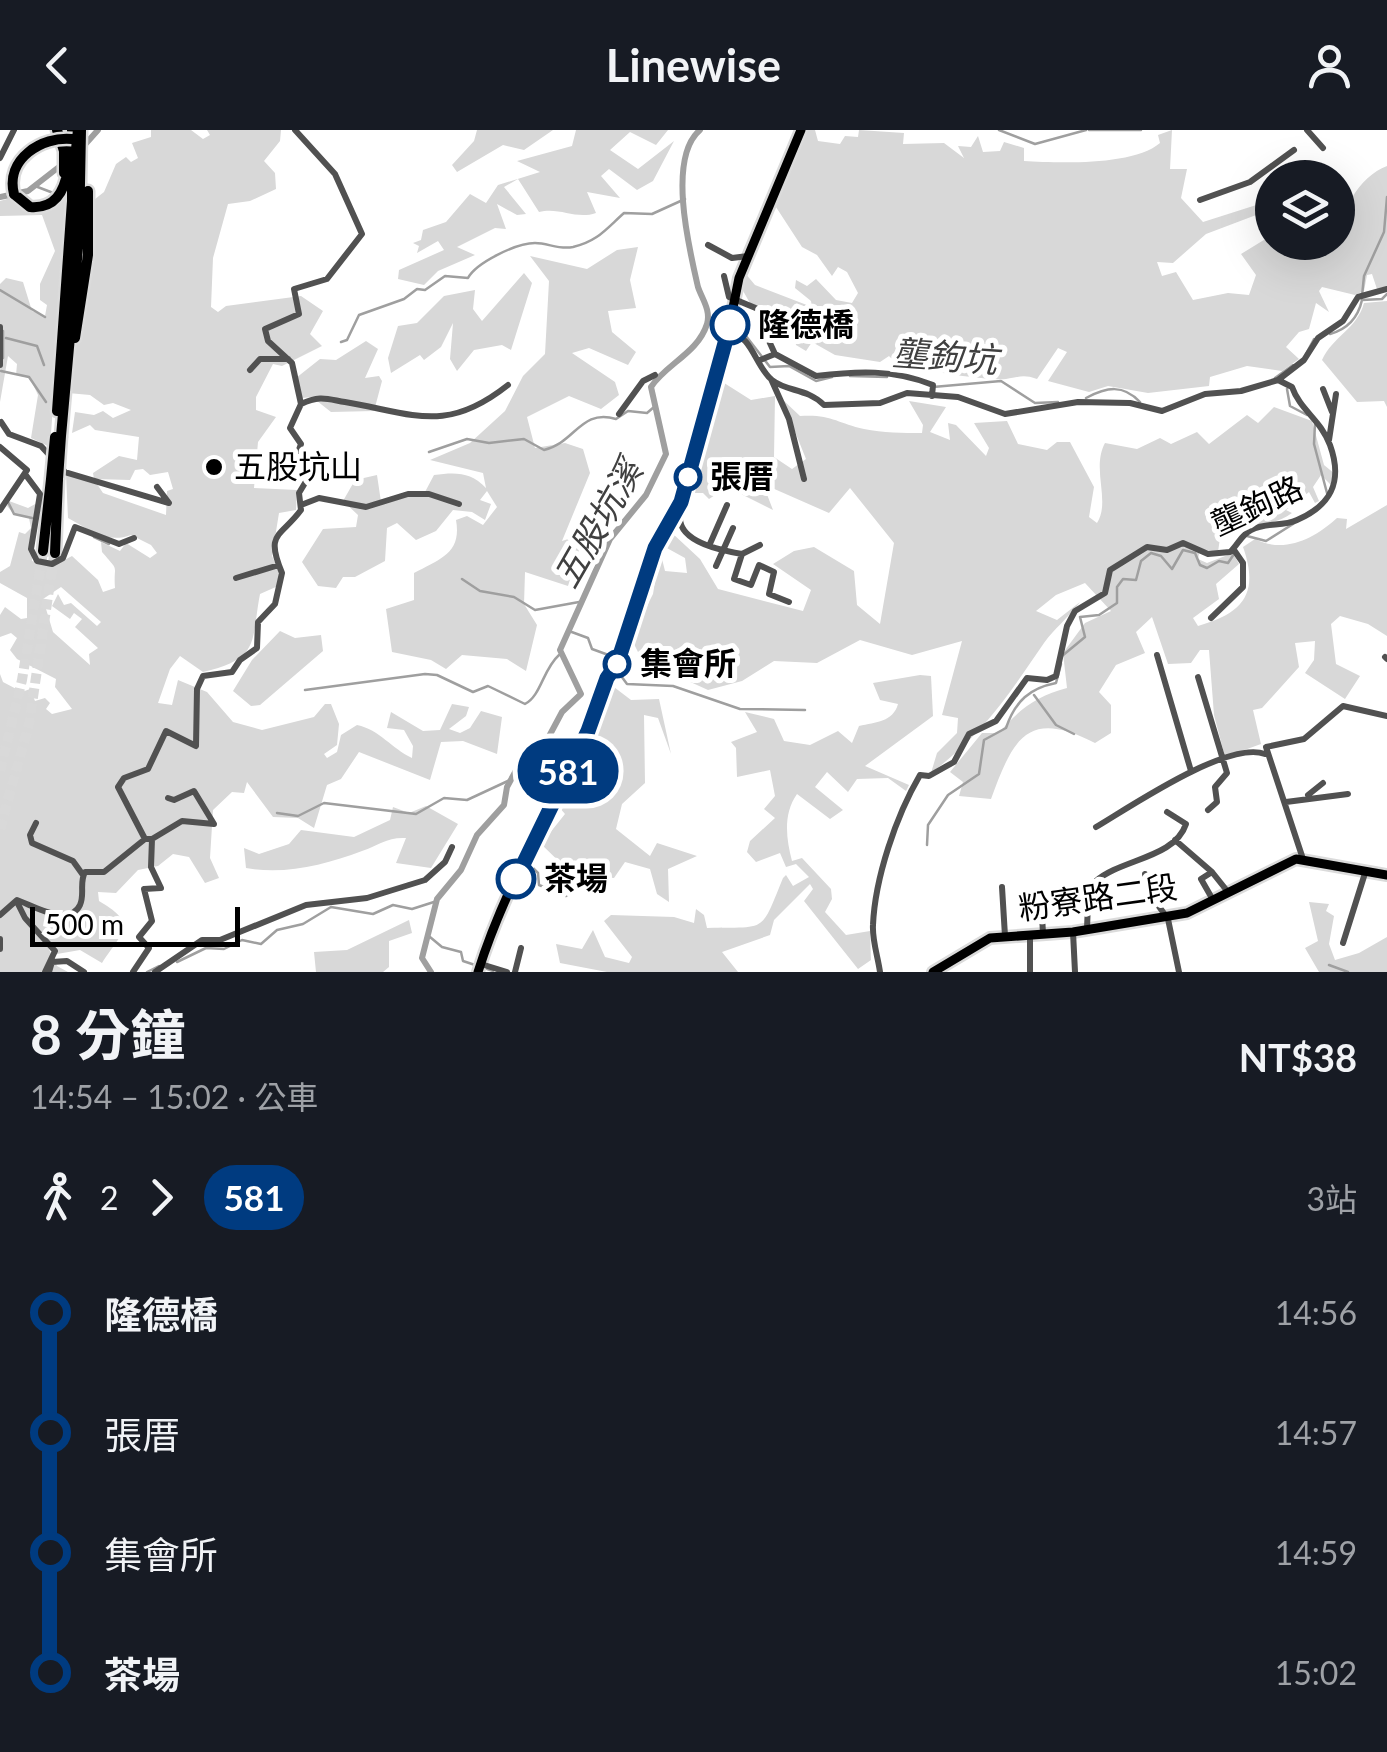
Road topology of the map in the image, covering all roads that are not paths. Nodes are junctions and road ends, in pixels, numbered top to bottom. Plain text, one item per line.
1 (59, 130) edge
2 (295, 130) edge
3 (801, 130) edge
4 (1307, 130) edge
5 (15, 131) edge
6 (76, 138) edge
7 (1323, 148) dead end
8 (1294, 150) dead end
9 (0, 158) edge
10 (1200, 200) dead end
11 (708, 246) dead end
12 (748, 256) junction
13 (724, 276) dead end
14 (1387, 288) edge
15 (737, 300) junction
16 (758, 309) dead end
17 (0, 327) edge
18 (773, 327) dead end
19 (730, 328) junction
20 (775, 354) junction
21 (290, 359) junction
22 (762, 359) junction
23 (0, 365) edge
24 (250, 370) dead end
25 (654, 375) dead end
26 (771, 379) junction
27 (1283, 381) junction
28 (508, 385) dead end
29 (1323, 389) dead end
30 (1336, 394) dead end
31 (932, 396) junction
32 (301, 404) junction
33 (61, 407) junction
34 (1332, 413) junction
35 (619, 414) dead end
36 (0, 419) edge
37 (0, 430) edge
38 (1328, 441) junction
39 (0, 447) edge
40 (26, 474) junction
41 (804, 479) dead end
42 (686, 484) junction
43 (157, 488) dead end
44 (458, 504) dead end
45 (300, 505) junction
46 (726, 505) dead end
47 (0, 510) edge
48 (733, 528) dead end
49 (134, 538) dead end
50 (710, 546) junction
51 (760, 546) dead end
52 (723, 550) junction
53 (1234, 550) junction
54 (49, 552) tunnel mouth
55 (742, 554) junction
56 (279, 566) junction
57 (716, 566) dead end
58 (236, 578) dead end
59 (788, 602) dead end
60 (1210, 618) dead end
61 (1157, 654) dead end
62 (1198, 677) dead end
63 (1387, 716) edge
64 (1266, 754) junction
65 (1223, 759) junction
66 (1192, 772) junction
67 (1322, 783) dead end
68 (1348, 794) dead end
69 (1307, 796) junction
70 (168, 798) dead end
71 (1286, 802) junction
72 (1208, 810) dead end
73 (1167, 812) dead end
74 (36, 824) dead end
75 (1096, 827) dead end
76 (148, 839) junction
77 (1175, 840) junction
78 (452, 847) dead end
79 (1303, 859) junction
80 (1387, 861) edge
81 (1366, 870) junction
82 (1212, 872) junction
83 (1145, 874) dead end
84 (1385, 874) edge
85 (83, 875) junction
86 (1002, 887) dead end
87 (1228, 892) junction
88 (1041, 896) dead end
89 (16, 900) junction
90 (1214, 901) junction
91 (0, 914) edge
92 (1168, 919) junction
93 (1087, 931) junction
94 (1074, 932) junction
95 (1043, 935) junction
96 (1005, 936) junction
97 (1030, 936) junction
98 (0, 939) edge
99 (1343, 943) dead end
100 (521, 948) dead end
101 (0, 949) edge
102 (479, 968) edge
103 (47, 972) edge
104 (84, 972) edge
105 (133, 972) edge
106 (154, 972) edge
107 (506, 972) edge
108 (515, 972) edge
109 (880, 972) edge
110 (933, 972) edge
111 (1030, 972) edge
112 (1075, 972) edge
113 (1178, 972) edge

1 - 6 highway
2 - 21 street
3 - 12 main road
4 - 7 street
5 - 9 street
6 - 6 highway, bridge
6 - 33 highway
6 - 33 highway
8 - 10 street
11 - 12 street
12 - 15 main road
13 - 15 street
14 - 27 street
15 - 16 street
15 - 19 main road
17 - 23 street
18 - 20 street
19 - 22 street
19 - 42 main road
20 - 22 street
20 - 31 street
21 - 24 street
21 - 32 street
22 - 26 street
25 - 35 street
26 - 31 street
26 - 41 street
27 - 31 street
27 - 38 street, 壟鉤路
28 - 32 street
29 - 34 street
30 - 34 street
32 - 45 street
33 - 54 highway, bridge
34 - 38 street
36 - 37 street
36 - 43 street
38 - 53 street, 壟鉤路
39 - 40 street
40 - 47 street
40 - 49 street
42 - 50 street
42 - 102 main road
44 - 45 street
45 - 56 street
46 - 50 street
48 - 52 street
50 - 52 street
51 - 55 street
52 - 55 street
52 - 57 street
53 - 60 street
53 - 109 street, 壟鉤路
55 - 59 street
56 - 58 street
56 - 76 street
61 - 66 street
62 - 65 street
63 - 64 street
64 - 65 street
64 - 71 street
65 - 66 street
65 - 72 street
66 - 75 street
67 - 69 street
68 - 69 street
69 - 71 street
70 - 76 street
71 - 79 street
73 - 77 street
74 - 85 street
76 - 85 street
76 - 105 street
77 - 82 street
77 - 93 street
78 - 106 street
79 - 81 main road
79 - 87 main road, 粉寮路二段
80 - 84 street
81 - 84 main road
81 - 99 street
82 - 87 street
82 - 90 street
83 - 92 street
85 - 89 street
86 - 96 street
87 - 90 main road, 粉寮路二段
88 - 95 street
89 - 91 street
89 - 103 street
90 - 92 main road, 粉寮路二段
92 - 93 main road, 粉寮路二段
92 - 113 street
93 - 94 main road, 粉寮路二段
94 - 95 main road, 粉寮路二段
94 - 112 street
95 - 97 main road, 粉寮路二段
96 - 97 main road, 粉寮路二段
96 - 110 main road, 粉寮路二段
97 - 111 street
98 - 101 street
100 - 108 street
102 - 107 street
103 - 104 street

